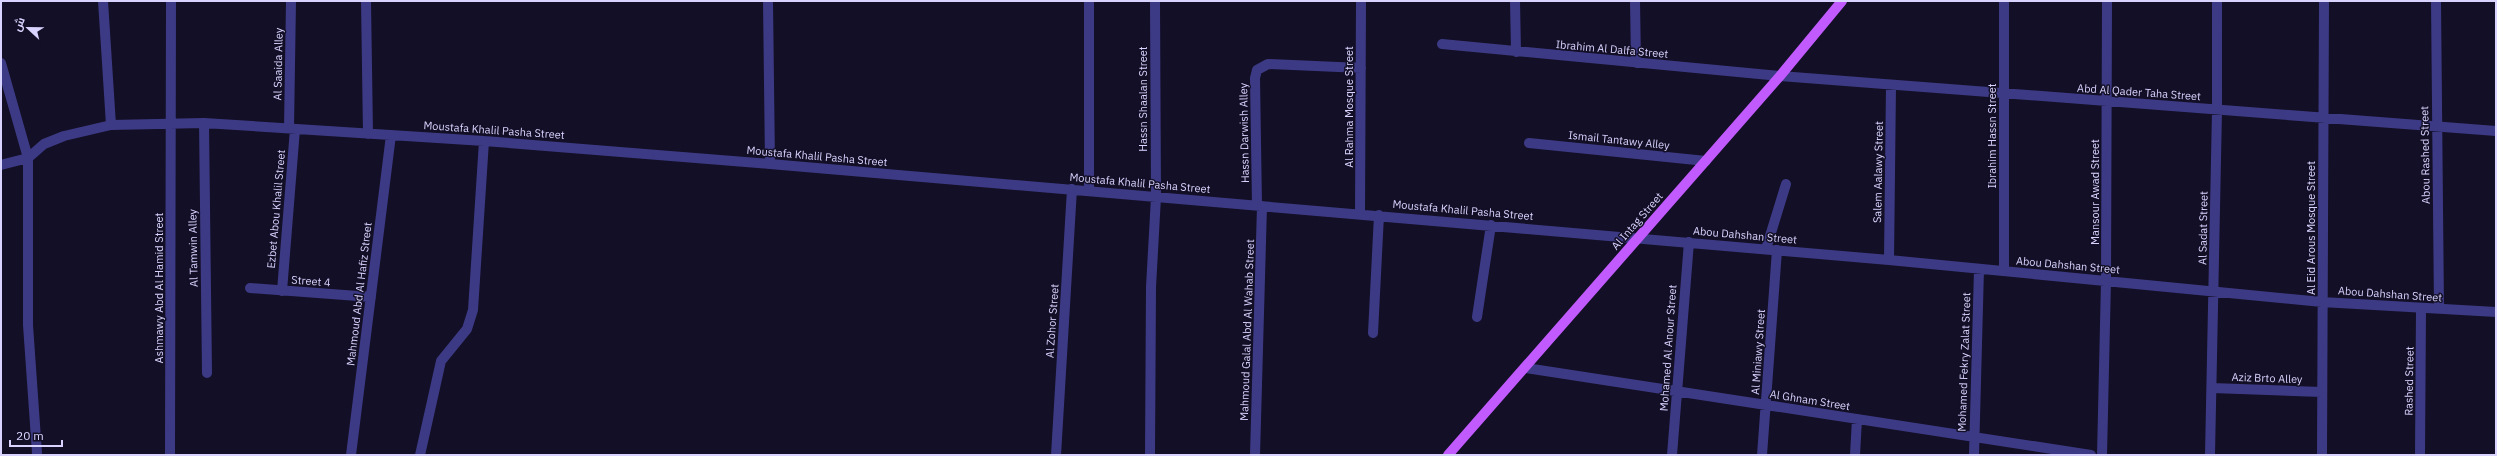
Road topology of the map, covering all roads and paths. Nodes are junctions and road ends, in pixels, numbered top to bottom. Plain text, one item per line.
1 (103, 1) edge
2 (171, 1) edge
3 (291, 1) edge
4 (366, 1) edge
5 (768, 1) edge
6 (1089, 1) edge
7 (1155, 1) edge
8 (1361, 1) edge
9 (1515, 1) edge
10 (1635, 1) edge
11 (1842, 1) edge
12 (2001, 1) edge
13 (2107, 1) edge
14 (2217, 1) edge
15 (2324, 1) edge
16 (2436, 1) edge
17 (1442, 44) dead end
18 (1516, 52) junction
19 (1, 63) edge
20 (1636, 63) junction
21 (1361, 68) junction
22 (1780, 76) junction
23 (1891, 85) junction
24 (2003, 93) junction
25 (2108, 101) junction
26 (2217, 110) junction
27 (2323, 118) junction
28 (171, 122) junction
29 (204, 123) junction
30 (111, 125) junction
31 (2437, 126) junction
32 (292, 128) junction
33 (2496, 130) edge
34 (368, 134) junction
35 (391, 135) junction
36 (484, 141) junction
37 (1529, 144) dead end
38 (28, 158) junction
39 (1706, 161) junction
40 (770, 164) junction
41 (1, 165) edge
42 (1786, 184) dead end
43 (1072, 189) junction
44 (1089, 191) junction
45 (1156, 197) junction
46 (1259, 206) junction
47 (1360, 214) junction
48 (1379, 215) junction
49 (1491, 225) junction
50 (1638, 238) junction
51 (1689, 242) junction
52 (1766, 249) junction
53 (1777, 250) junction
54 (1889, 260) junction
55 (1979, 269) junction
56 (2004, 271) junction
57 (2106, 281) junction
58 (250, 288) dead end
59 (282, 290) junction
60 (2214, 290) junction
61 (371, 297) junction
62 (2322, 302) junction
63 (2421, 308) junction
64 (2439, 309) junction
65 (2496, 312) edge
66 (1478, 317) dead end
67 (1373, 333) dead end
68 (1526, 368) junction
69 (207, 373) dead end
70 (2212, 388) junction
71 (1677, 392) junction
72 (2322, 392) junction
73 (1766, 405) junction
74 (1857, 419) junction
75 (1974, 437) junction
76 (37, 453) dead end
77 (170, 455) edge
78 (351, 455) edge
79 (420, 455) edge
80 (1056, 455) edge
81 (1150, 455) edge
82 (1255, 455) edge
83 (1448, 455) edge
84 (1672, 455) edge
85 (1762, 455) edge
86 (1855, 455) edge
87 (1974, 455) edge
88 (2092, 455) edge
89 (2102, 455) edge
90 (2210, 455) edge
91 (2322, 455) edge
92 (2420, 455) edge

1 - 30 street
2 - 28 street, Ashmawy Abd Al Hamid Street
3 - 32 street, Al Saaida Alley
4 - 34 street
5 - 40 street
6 - 44 street
7 - 45 street, Hassn Shaalan Street
8 - 21 street, Al Rahma Mosque Street
9 - 18 street
10 - 20 street
11 - 22 main road, Al Intag Street
12 - 24 street, Ibrahim Hassn Street
13 - 25 street, Mansour Awad Street
14 - 26 street, Al Sadat Street
15 - 27 street, Al Eid Arous Mosque Street
16 - 31 street, Abou Rashed Street
17 - 18 street, Ibrahim Al Dalfa Street
18 - 20 street, Ibrahim Al Dalfa Street
19 - 38 street
20 - 22 street, Ibrahim Al Dalfa Street
21 - 46 street, Hassn Darwish Alley
21 - 47 street, Al Rahma Mosque Street
22 - 23 street, Abd Al Qader Taha Street
22 - 39 main road, Al Intag Street
23 - 24 street, Abd Al Qader Taha Street
23 - 54 street, Salem Aalawy Street
24 - 25 street, Abd Al Qader Taha Street
24 - 56 street, Ibrahim Hassn Street
25 - 26 street, Abd Al Qader Taha Street
25 - 57 street, Mansour Awad Street
26 - 27 street, Abd Al Qader Taha Street
26 - 60 street, Al Sadat Street
27 - 31 street, Abd Al Qader Taha Street
27 - 62 street, Al Eid Arous Mosque Street
28 - 29 street, Moustafa Khalil Pasha Street
28 - 30 street, Moustafa Khalil Pasha Street
28 - 77 street, Ashmawy Abd Al Hamid Street
29 - 32 street, Moustafa Khalil Pasha Street
29 - 69 street, Al Tamwin Alley
30 - 38 street, Moustafa Khalil Pasha Street
31 - 33 street, Abd Al Qader Taha Street
31 - 64 street, Abou Rashed Street
32 - 34 street, Moustafa Khalil Pasha Street
32 - 59 street, Ezbet Abou Khalil Street
34 - 35 street, Moustafa Khalil Pasha Street
35 - 36 street, Moustafa Khalil Pasha Street
35 - 61 street, Mahmoud Abd Al Hafiz Street
36 - 40 street, Moustafa Khalil Pasha Street
36 - 79 street
37 - 39 street, Ismail Tantawy Alley
38 - 41 street, Moustafa Khalil Pasha Street
38 - 76 street
39 - 50 main road, Al Intag Street
40 - 43 street, Moustafa Khalil Pasha Street
42 - 52 street
43 - 44 street, Moustafa Khalil Pasha Street
43 - 80 street, Al Zohor Street
44 - 45 street, Moustafa Khalil Pasha Street
45 - 46 street, Moustafa Khalil Pasha Street
45 - 81 street, Hassn Shaalan Street
46 - 47 street, Moustafa Khalil Pasha Street
46 - 82 street, Mahmoud Galal Abd Al Wahab Street
47 - 48 street, Moustafa Khalil Pasha Street
48 - 49 street, Moustafa Khalil Pasha Street
48 - 67 street
49 - 50 street, Moustafa Khalil Pasha Street
49 - 66 street
50 - 51 street, Abou Dahshan Street
50 - 68 main road, Al Intag Street
51 - 52 street, Abou Dahshan Street
51 - 71 street, Mohamed Al Anour Street
52 - 53 street, Abou Dahshan Street
53 - 54 street, Abou Dahshan Street
53 - 73 street, Al Miniawy Street
54 - 55 street, Abou Dahshan Street
55 - 56 street, Abou Dahshan Street
55 - 75 street, Mohamed Fekry Zalat Street
56 - 57 street, Abou Dahshan Street
57 - 60 street, Abou Dahshan Street
57 - 89 street, Mansour Awad Street
58 - 59 street, Street 4
59 - 61 street, Street 4
60 - 62 street, Abou Dahshan Street
60 - 70 street, Al Sadat Street
61 - 78 street, Mahmoud Abd Al Hafiz Street
62 - 63 street, Abou Dahshan Street
62 - 72 street, Al Eid Arous Mosque Street
63 - 64 street, Abou Dahshan Street
63 - 92 street, Rashed Street
64 - 65 street, Abou Dahshan Street
68 - 71 street, Al Ghnam Street
68 - 83 main road, Al Intag Street
70 - 72 street, Aziz Brto Alley
70 - 90 street, Al Sadat Street
71 - 73 street, Al Ghnam Street
71 - 84 street, Mohamed Al Anour Street
72 - 91 street, Al Eid Arous Mosque Street
73 - 74 street, Al Ghnam Street
73 - 85 street, Al Miniawy Street
74 - 75 street, Al Ghnam Street
74 - 86 street
75 - 87 street, Mohamed Fekry Zalat Street
75 - 88 street, Al Ghnam Street

